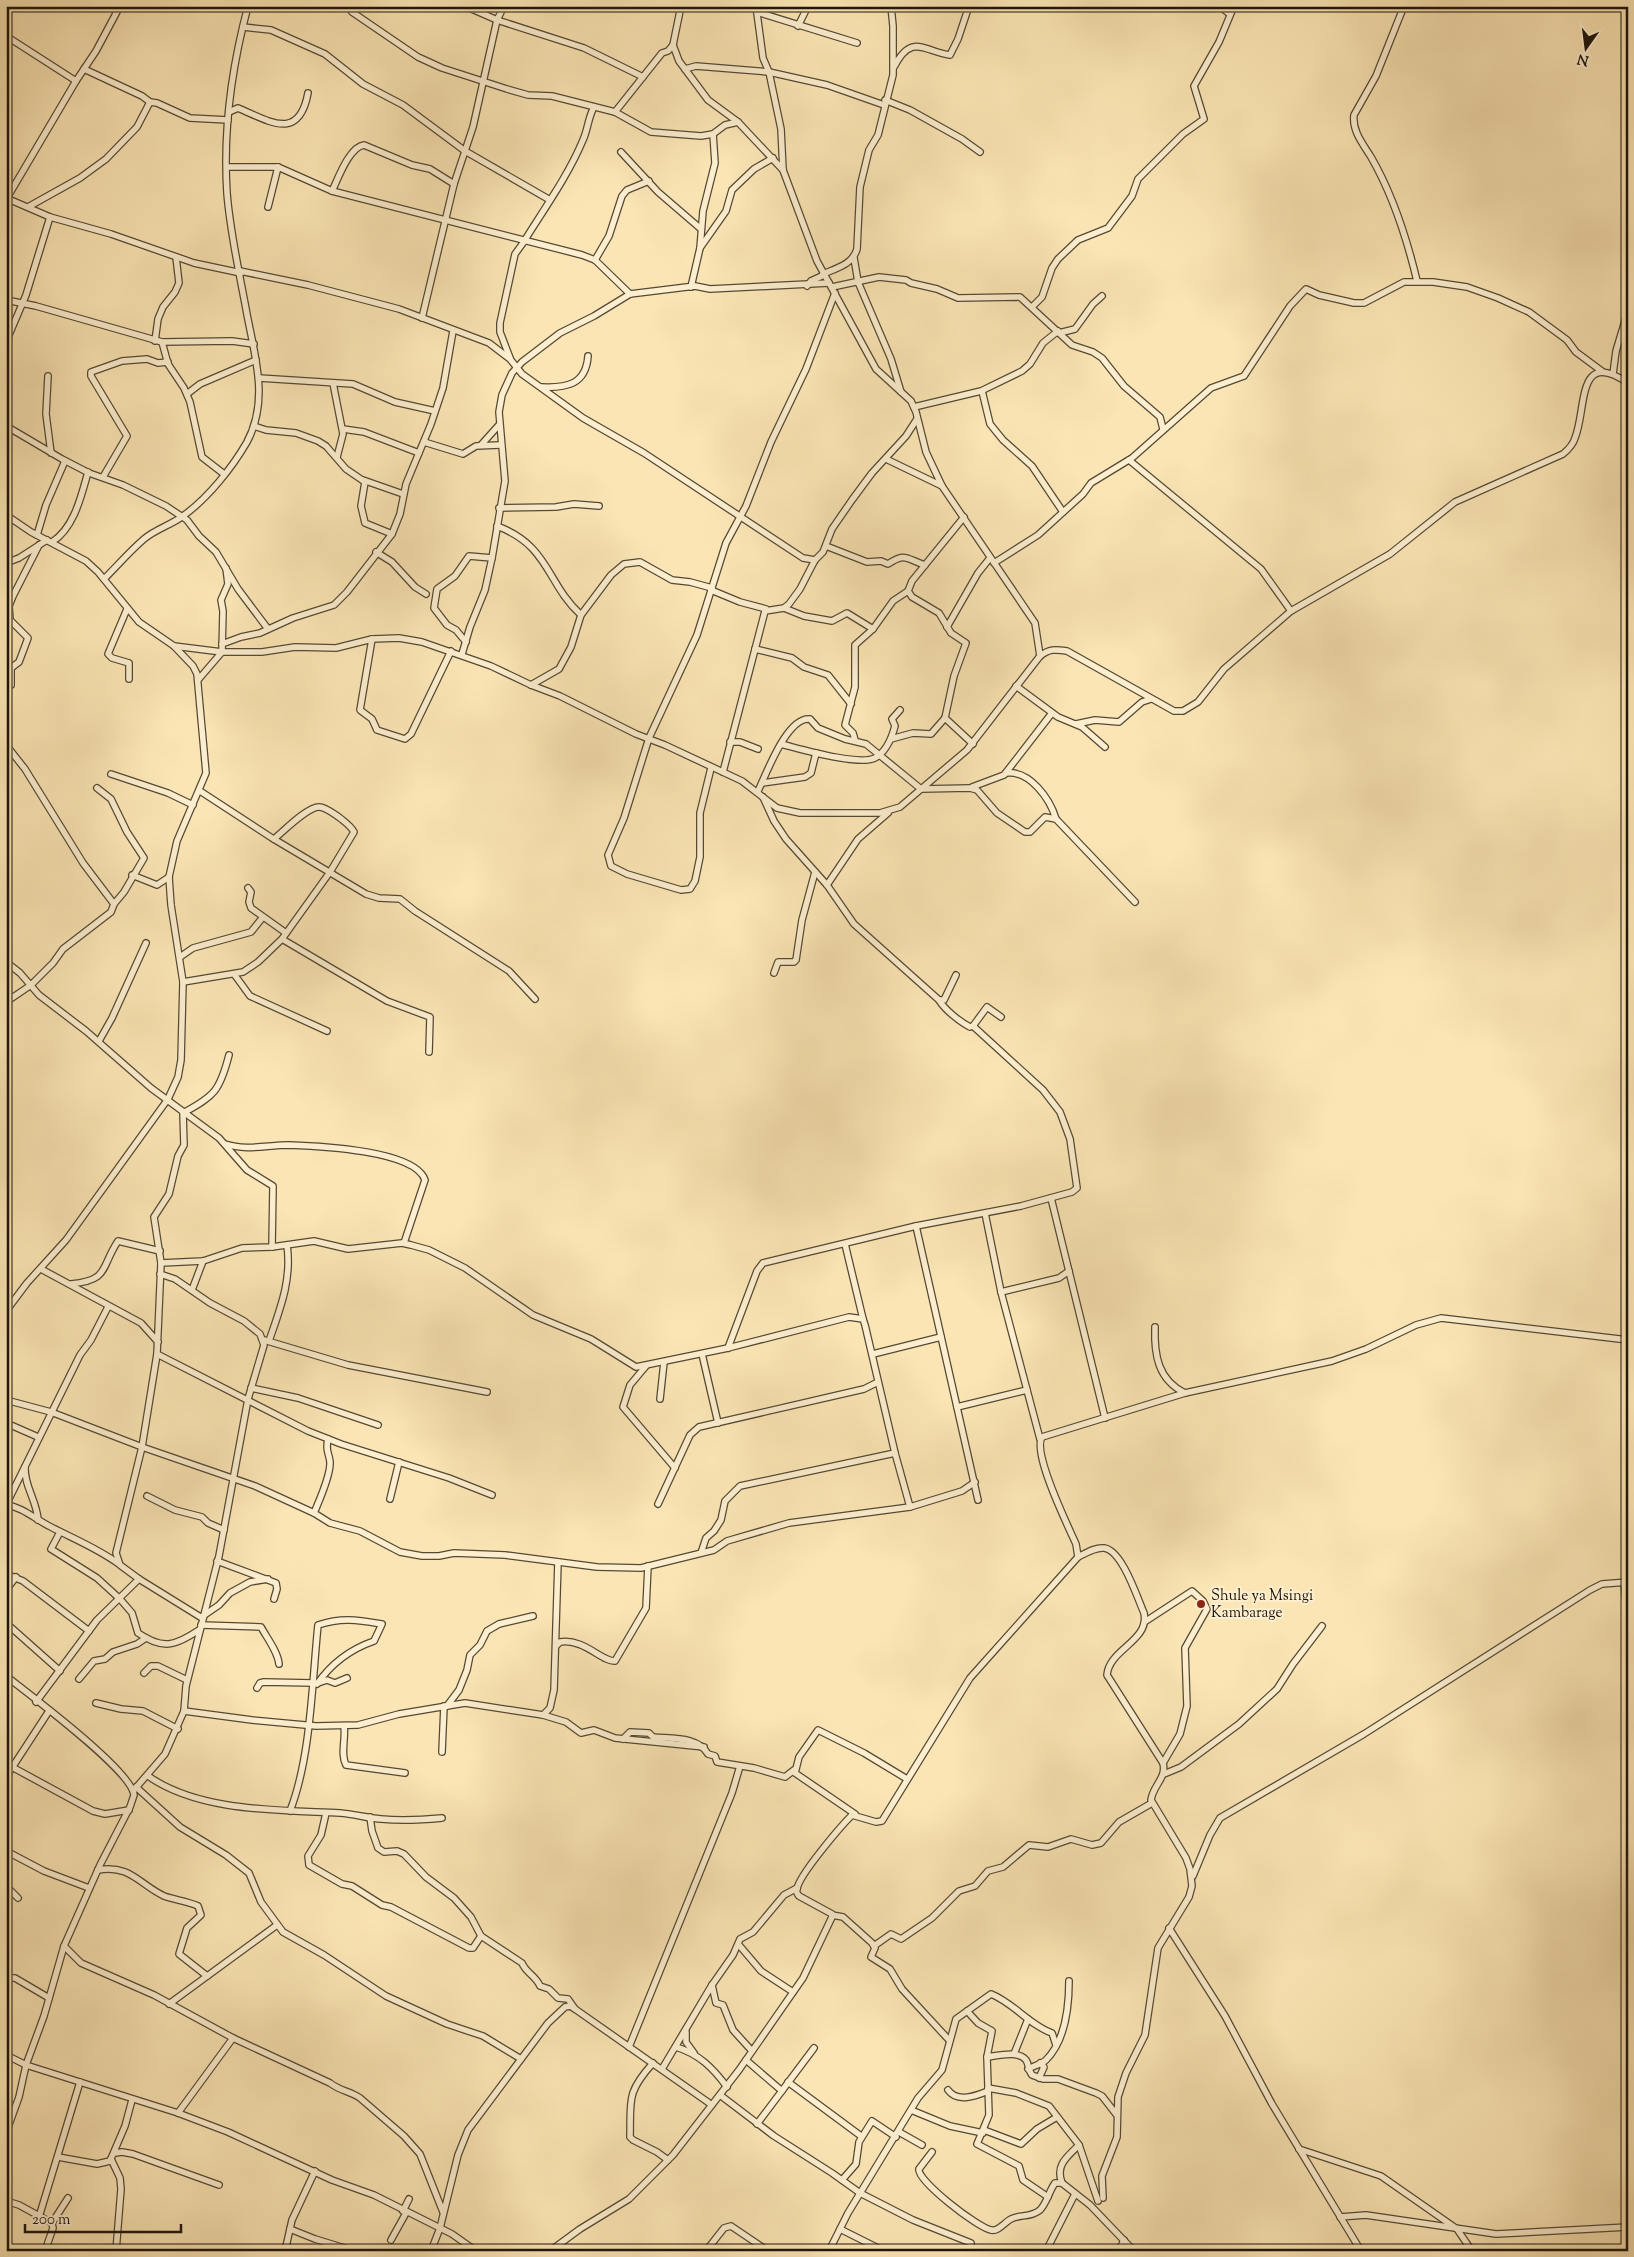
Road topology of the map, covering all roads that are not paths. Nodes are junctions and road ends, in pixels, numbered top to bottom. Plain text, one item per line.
1 (120, 6) edge
2 (248, 6) edge
3 (466, 6) edge
4 (504, 6) edge
5 (681, 6) edge
6 (808, 6) edge
7 (891, 6) edge
8 (969, 6) edge
9 (1219, 6) edge
10 (1234, 6) edge
11 (1404, 6) edge
12 (756, 9) edge
13 (352, 12) dead end
14 (1230, 14) junction
15 (497, 20) junction
16 (798, 26) junction
17 (243, 27) junction
18 (6, 36) edge
19 (857, 43) dead end
20 (673, 45) junction
21 (84, 69) junction
22 (685, 69) junction
23 (893, 69) junction
24 (769, 72) junction
25 (643, 77) junction
26 (76, 81) junction
27 (484, 82) junction
28 (308, 93) dead end
29 (150, 102) junction
30 (884, 102) junction
31 (594, 107) junction
32 (229, 112) junction
33 (615, 112) junction
34 (228, 120) junction
35 (738, 122) junction
36 (713, 134) junction
37 (465, 151) junction
38 (622, 152) dead end
39 (980, 152) dead end
40 (773, 158) junction
41 (227, 167) junction
42 (278, 167) junction
43 (783, 170) junction
44 (649, 181) junction
45 (454, 184) junction
46 (332, 191) junction
47 (7, 199) edge
48 (550, 200) junction
49 (28, 207) junction
50 (268, 207) dead end
51 (50, 217) junction
52 (446, 220) junction
53 (701, 229) junction
54 (526, 240) junction
55 (700, 248) junction
56 (176, 257) junction
57 (854, 258) junction
58 (595, 260) junction
59 (240, 272) junction
60 (824, 274) junction
61 (1417, 281) junction
62 (858, 282) junction
63 (807, 286) junction
64 (691, 287) junction
65 (832, 288) junction
66 (630, 294) junction
67 (1102, 296) dead end
68 (6, 300) edge
69 (22, 304) junction
70 (1032, 307) junction
71 (1628, 311) edge
72 (422, 318) junction
73 (453, 331) junction
74 (1058, 332) junction
75 (7, 340) edge
76 (158, 341) junction
77 (254, 344) junction
78 (588, 356) dead end
79 (510, 359) junction
80 (256, 360) junction
81 (168, 362) junction
82 (516, 368) junction
83 (1603, 372) junction
84 (1613, 374) junction
85 (48, 376) dead end
86 (260, 378) junction
87 (333, 383) junction
88 (1628, 383) edge
89 (542, 387) junction
90 (982, 391) junction
91 (901, 392) junction
92 (187, 394) junction
93 (914, 407) junction
94 (435, 411) junction
95 (917, 418) junction
96 (499, 425) junction
97 (6, 426) edge
98 (254, 426) junction
99 (343, 429) junction
100 (1163, 429) junction
101 (424, 442) junction
102 (481, 445) junction
103 (500, 445) junction
104 (51, 453) junction
105 (419, 453) junction
106 (337, 458) junction
107 (886, 458) junction
108 (1129, 460) junction
109 (65, 461) junction
110 (88, 472) junction
111 (224, 474) junction
112 (103, 477) junction
113 (363, 480) junction
114 (942, 486) junction
115 (403, 494) junction
116 (599, 506) dead end
117 (499, 508) junction
118 (1063, 512) junction
119 (6, 515) edge
120 (183, 517) junction
121 (740, 517) junction
122 (964, 517) junction
123 (497, 526) junction
124 (392, 534) junction
125 (36, 535) junction
126 (49, 541) junction
127 (39, 545) junction
128 (826, 546) junction
129 (376, 552) junction
130 (492, 558) junction
131 (815, 560) junction
132 (992, 561) junction
133 (6, 562) edge
134 (925, 565) junction
135 (226, 566) junction
136 (104, 579) junction
137 (711, 589) junction
138 (908, 591) junction
139 (426, 594) dead end
140 (784, 608) junction
141 (127, 609) junction
142 (766, 609) junction
143 (1291, 611) junction
144 (581, 615) junction
145 (947, 627) junction
146 (268, 629) junction
147 (873, 629) junction
148 (372, 639) junction
149 (466, 642) junction
150 (222, 644) junction
151 (174, 646) junction
152 (755, 649) junction
153 (451, 651) junction
154 (222, 652) junction
155 (462, 654) junction
156 (1040, 656) junction
157 (129, 679) dead end
158 (198, 680) junction
159 (11, 685) dead end
160 (531, 685) junction
161 (1016, 686) junction
162 (1151, 699) junction
163 (851, 704) junction
164 (900, 710) dead end
165 (1052, 713) junction
166 (945, 718) junction
167 (1076, 724) junction
168 (649, 738) junction
169 (891, 739) junction
170 (855, 740) junction
171 (730, 742) junction
172 (781, 744) junction
173 (972, 744) junction
174 (1105, 747) dead end
175 (758, 749) dead end
176 (8, 750) edge
177 (816, 753) junction
178 (879, 755) junction
179 (711, 768) junction
180 (723, 772) junction
181 (1006, 773) junction
182 (111, 774) dead end
183 (762, 783) junction
184 (97, 788) dead end
185 (970, 788) junction
186 (922, 790) junction
187 (200, 791) junction
188 (760, 793) junction
189 (193, 806) junction
190 (890, 812) junction
191 (1056, 819) junction
192 (274, 840) junction
193 (330, 872) junction
194 (815, 872) junction
195 (132, 875) junction
196 (169, 877) junction
197 (827, 885) junction
198 (248, 888) dead end
199 (1135, 902) dead end
200 (114, 904) junction
201 (263, 917) junction
202 (286, 933) junction
203 (282, 939) junction
204 (146, 943) dead end
205 (180, 957) junction
206 (6, 962) edge
207 (774, 973) dead end
208 (234, 974) junction
209 (956, 975) dead end
210 (184, 982) junction
211 (31, 985) junction
212 (535, 999) dead end
213 (938, 1000) junction
214 (6, 1002) edge
215 (1001, 1017) dead end
216 (973, 1026) junction
217 (327, 1031) dead end
218 (99, 1041) junction
219 (429, 1052) dead end
220 (229, 1055) dead end
221 (168, 1099) junction
222 (184, 1113) junction
223 (225, 1144) junction
224 (1051, 1198) junction
225 (985, 1213) junction
226 (916, 1226) junction
227 (404, 1243) junction
228 (845, 1244) junction
229 (286, 1245) junction
230 (272, 1247) junction
231 (160, 1250) junction
232 (203, 1261) junction
233 (161, 1263) junction
234 (41, 1269) junction
235 (1069, 1271) junction
236 (160, 1274) junction
237 (70, 1284) junction
238 (192, 1290) junction
239 (1001, 1292) junction
240 (108, 1306) junction
241 (6, 1311) edge
242 (863, 1318) junction
243 (1155, 1327) dead end
244 (941, 1337) junction
245 (266, 1340) junction
246 (1628, 1340) edge
247 (158, 1342) junction
248 (728, 1348) junction
249 (157, 1354) junction
250 (702, 1354) junction
251 (873, 1354) junction
252 (664, 1362) junction
253 (646, 1366) junction
254 (878, 1382) junction
255 (251, 1388) junction
256 (1027, 1390) junction
257 (487, 1392) dead end
258 (1185, 1393) junction
259 (248, 1399) junction
260 (660, 1399) dead end
261 (6, 1400) edge
262 (957, 1407) junction
263 (51, 1412) junction
264 (1105, 1418) junction
265 (6, 1422) edge
266 (718, 1423) junction
267 (378, 1426) dead end
268 (38, 1437) junction
269 (328, 1439) junction
270 (1040, 1439) junction
271 (142, 1447) junction
272 (895, 1453) junction
273 (399, 1462) junction
274 (26, 1463) junction
275 (675, 1468) junction
276 (232, 1480) junction
277 (974, 1482) junction
278 (492, 1495) dead end
279 (147, 1496) dead end
280 (390, 1499) dead end
281 (978, 1500) dead end
282 (658, 1504) dead end
283 (910, 1507) junction
284 (314, 1512) junction
285 (38, 1520) junction
286 (224, 1530) junction
287 (60, 1532) junction
288 (700, 1553) junction
289 (1078, 1557) junction
290 (217, 1561) junction
291 (558, 1562) junction
292 (119, 1564) junction
293 (648, 1566) junction
294 (6, 1574) edge
295 (16, 1577) junction
296 (268, 1579) junction
297 (139, 1580) junction
298 (1626, 1582) edge
299 (6, 1590) edge
300 (120, 1599) junction
301 (274, 1599) dead end
302 (533, 1616) dead end
303 (1146, 1621) junction
304 (1628, 1621) edge
305 (6, 1622) edge
306 (201, 1622) junction
307 (1322, 1626) dead end
308 (89, 1632) junction
309 (146, 1638) junction
310 (556, 1646) junction
311 (279, 1664) dead end
312 (60, 1671) junction
313 (144, 1673) dead end
314 (6, 1676) edge
315 (347, 1678) dead end
316 (79, 1679) dead end
317 (187, 1680) junction
318 (314, 1685) junction
319 (257, 1688) dead end
320 (36, 1702) junction
321 (96, 1703) dead end
322 (446, 1706) junction
323 (49, 1711) junction
324 (184, 1711) junction
325 (543, 1715) junction
326 (307, 1726) junction
327 (344, 1726) junction
328 (178, 1729) junction
329 (623, 1739) junction
330 (704, 1747) junction
331 (442, 1752) dead end
332 (1163, 1763) junction
333 (740, 1766) junction
334 (12, 1768) junction
335 (794, 1770) junction
336 (405, 1773) dead end
337 (1164, 1774) junction
338 (148, 1776) junction
339 (6, 1777) edge
340 (907, 1778) junction
341 (135, 1788) junction
342 (1152, 1803) junction
343 (129, 1810) junction
344 (290, 1811) junction
345 (326, 1813) junction
346 (855, 1814) junction
347 (370, 1817) junction
348 (442, 1818) dead end
349 (6, 1851) edge
350 (98, 1870) junction
351 (1192, 1879) junction
352 (6, 1886) edge
353 (89, 1888) junction
354 (797, 1888) junction
355 (18, 1898) dead end
356 (832, 1914) junction
357 (277, 1925) junction
358 (1169, 1928) junction
359 (481, 1936) junction
360 (739, 1945) junction
361 (64, 1946) junction
362 (874, 1946) junction
363 (207, 1976) junction
364 (6, 1978) edge
365 (1068, 1981) dead end
366 (712, 1985) junction
367 (793, 1992) junction
368 (49, 1998) junction
369 (169, 2004) junction
370 (575, 2009) junction
371 (967, 2011) junction
372 (1028, 2019) junction
373 (686, 2030) junction
374 (233, 2038) junction
375 (949, 2040) junction
376 (1056, 2045) junction
377 (629, 2047) junction
378 (676, 2047) junction
379 (814, 2048) dead end
380 (752, 2051) junction
381 (695, 2054) junction
382 (1014, 2054) junction
383 (6, 2055) edge
384 (987, 2057) junction
385 (521, 2059) junction
386 (746, 2060) junction
387 (1040, 2063) junction
388 (653, 2064) junction
389 (26, 2065) junction
390 (662, 2069) junction
391 (1028, 2069) junction
392 (1039, 2078) junction
393 (80, 2082) junction
394 (788, 2082) junction
395 (726, 2087) junction
396 (948, 2090) dead end
397 (988, 2090) junction
398 (782, 2091) junction
399 (720, 2095) junction
400 (132, 2100) junction
401 (712, 2105) junction
402 (911, 2110) junction
403 (178, 2113) junction
404 (1116, 2114) junction
405 (1057, 2117) junction
406 (757, 2124) junction
407 (984, 2132) junction
408 (6, 2133) edge
409 (898, 2135) junction
410 (862, 2136) junction
411 (922, 2145) dead end
412 (1079, 2145) junction
413 (1299, 2149) junction
414 (932, 2152) dead end
415 (113, 2156) junction
416 (58, 2157) junction
417 (668, 2160) junction
418 (315, 2171) junction
419 (842, 2180) junction
420 (1062, 2183) junction
421 (219, 2185) dead end
422 (860, 2194) junction
423 (1075, 2194) junction
424 (1048, 2196) junction
425 (68, 2198) dead end
426 (409, 2199) dead end
427 (6, 2201) edge
428 (405, 2212) junction
429 (443, 2212) junction
430 (40, 2217) junction
431 (1340, 2217) junction
432 (52, 2223) junction
433 (1628, 2227) edge
434 (440, 2228) junction
435 (290, 2229) junction
436 (840, 2229) junction
437 (1457, 2229) junction
438 (391, 2240) dead end
439 (1124, 2240) junction
440 (832, 2250) edge
441 (45, 2251) edge
442 (116, 2251) edge
443 (285, 2251) edge
444 (354, 2251) edge
445 (431, 2251) edge
446 (476, 2251) edge
447 (550, 2251) edge
448 (706, 2251) edge
449 (768, 2251) edge
450 (884, 2251) edge
451 (970, 2251) edge
452 (1046, 2251) edge
453 (1119, 2251) edge
454 (1134, 2251) edge
455 (1360, 2251) edge
456 (1472, 2251) edge

1 - 21 street
2 - 17 street
3 - 15 street
4 - 15 street
5 - 20 street
6 - 16 street
7 - 23 street
8 - 23 street
9 - 14 street
10 - 14 street
11 - 61 street
12 - 16 street
12 - 24 street
13 - 27 street
14 - 70 street
15 - 25 street
15 - 27 street
16 - 19 street
17 - 32 street
17 - 37 street
18 - 26 street
20 - 22 street
20 - 25 street
21 - 26 street
21 - 29 street
22 - 24 street
22 - 35 street
23 - 30 street
24 - 30 street
24 - 43 street
25 - 33 street
26 - 47 street
27 - 31 street
27 - 37 street
28 - 32 street
29 - 34 street
29 - 49 street
30 - 39 street
30 - 57 street
31 - 33 street
31 - 48 street
32 - 34 street
33 - 36 street
34 - 41 street
35 - 36 street
35 - 40 street
36 - 53 street
37 - 45 street
37 - 48 street
38 - 44 street
40 - 43 street
40 - 55 street
41 - 42 street
41 - 59 street
42 - 46 street
42 - 50 street
43 - 60 street
44 - 53 street
44 - 58 street
45 - 46 street
45 - 52 street
46 - 52 street
47 - 49 street
48 - 54 street
49 - 51 street
51 - 56 street
51 - 69 street
52 - 54 street
52 - 72 street
53 - 55 street
54 - 58 street
54 - 79 street
55 - 64 street
56 - 59 street
56 - 76 street
57 - 60 street
57 - 62 street
58 - 66 street
59 - 72 street
59 - 77 street
60 - 63 street
60 - 65 street
61 - 83 street
61 - 100 street
62 - 65 street
62 - 70 street
62 - 91 street
63 - 64 street
63 - 65 street
64 - 66 street
65 - 91 street
65 - 121 street
66 - 82 street
67 - 74 street
68 - 69 street
69 - 75 street
69 - 76 street
70 - 74 street
71 - 84 street
72 - 73 street
73 - 79 street
73 - 94 street
74 - 90 street
74 - 100 street
76 - 77 street
76 - 81 street
77 - 80 street
78 - 89 street
79 - 82 street
80 - 86 street
80 - 92 street
81 - 92 street
81 - 112 street
82 - 89 street
82 - 96 street
83 - 84 street
83 - 143 street
84 - 88 street
85 - 104 street
86 - 87 street
86 - 98 street
87 - 94 street
87 - 99 street
89 - 121 street
90 - 93 street
90 - 118 street
91 - 93 street
92 - 111 street
93 - 95 street
94 - 101 street
95 - 107 street
95 - 114 street
96 - 102 street
96 - 103 street
97 - 104 street
98 - 106 street
98 - 111 street
99 - 105 street
99 - 106 street
100 - 108 street
101 - 102 street
101 - 105 street
102 - 103 street
103 - 117 street
104 - 109 street
105 - 115 street
106 - 113 street
107 - 114 street
107 - 128 street
108 - 118 street
108 - 143 street
109 - 110 street
109 - 125 street
110 - 112 street
110 - 126 street
111 - 120 street
112 - 120 street
113 - 115 street
113 - 124 street
114 - 122 street
115 - 124 street
116 - 117 street
117 - 123 street
118 - 132 street
119 - 125 street
120 - 135 street
120 - 136 street
121 - 131 street
121 - 137 street
122 - 132 street
122 - 134 street
123 - 130 street
123 - 144 street
124 - 129 street
125 - 126 street
126 - 127 street
126 - 136 street
127 - 133 street
127 - 159 street
128 - 131 street
128 - 134 street
129 - 139 street
129 - 146 street
130 - 149 street
130 - 149 street
131 - 140 street
132 - 145 street
132 - 156 street
134 - 138 street
135 - 146 street
135 - 150 street
136 - 141 street
137 - 142 street
137 - 144 street
137 - 168 street
138 - 145 street
138 - 147 street
140 - 142 street
140 - 147 street
141 - 151 street
141 - 157 street
142 - 152 street
143 - 162 street
144 - 160 street
145 - 166 street
146 - 150 street
147 - 163 street
148 - 153 street
148 - 153 street
148 - 154 street
149 - 155 street
150 - 154 street
151 - 154 street
151 - 158 street
152 - 163 street
152 - 171 street
153 - 155 street
154 - 158 street
155 - 160 street
156 - 161 street
156 - 162 street
158 - 187 street
160 - 168 street
161 - 165 street
161 - 173 street
162 - 167 street
163 - 170 street
164 - 169 street
165 - 167 street
165 - 181 street
166 - 169 street
166 - 173 street
167 - 174 street
168 - 179 street
168 - 179 street
169 - 178 street
170 - 172 street
170 - 178 street
171 - 175 street
171 - 180 street
172 - 177 street
172 - 183 street
173 - 186 street
176 - 200 street
177 - 178 street
177 - 183 street
178 - 186 street
179 - 180 street
180 - 188 street
181 - 185 street
181 - 191 street
182 - 189 street
183 - 188 street
184 - 195 street
185 - 186 street
185 - 191 street
186 - 190 street
187 - 189 street
187 - 192 street
188 - 190 street
188 - 194 street
189 - 196 street
190 - 197 street
191 - 199 street
192 - 193 street
192 - 193 street
193 - 202 street
193 - 212 street
194 - 197 street
194 - 207 street
195 - 196 street
195 - 200 street
196 - 205 street
197 - 213 street
198 - 201 street
200 - 211 street
201 - 202 street
201 - 205 street
202 - 203 street
203 - 208 street
203 - 219 street
204 - 218 street
205 - 210 street
206 - 211 street
208 - 210 street
208 - 217 street
209 - 213 street
210 - 221 street
211 - 214 street
211 - 218 street
213 - 216 street
215 - 216 street
216 - 224 street
218 - 221 street
220 - 222 street
221 - 222 street
221 - 234 street
222 - 223 street
222 - 231 street
223 - 227 street
223 - 230 street
224 - 225 street
224 - 235 street
225 - 226 street
225 - 239 street
226 - 228 street
226 - 244 street
227 - 229 street
227 - 253 street
228 - 242 street
228 - 248 street
229 - 230 street
229 - 245 street
230 - 232 street
231 - 233 street
231 - 237 street
232 - 233 street
232 - 238 street
233 - 236 street
234 - 237 street
234 - 241 street
235 - 239 street
235 - 264 street
236 - 238 street
236 - 247 street
237 - 240 street
238 - 245 street
239 - 256 street
240 - 247 street
240 - 263 street
242 - 248 street
242 - 251 street
243 - 258 street
244 - 251 street
244 - 262 street
245 - 255 street
245 - 257 street
246 - 258 street
247 - 249 street
248 - 250 street
249 - 259 street
249 - 271 street
250 - 252 street
250 - 266 street
251 - 254 street
252 - 253 street
252 - 260 street
253 - 275 street
254 - 266 street
254 - 272 street
255 - 259 street
255 - 267 street
256 - 262 street
256 - 270 street
258 - 264 street
259 - 269 street
259 - 276 street
261 - 263 street
262 - 277 street
263 - 268 street
263 - 271 street
264 - 270 street
265 - 268 street
266 - 275 street
268 - 274 street
269 - 273 street
269 - 284 street
270 - 289 street
271 - 276 street
271 - 292 street
272 - 283 street
272 - 288 street
273 - 278 street
273 - 280 street
274 - 285 street
274 - 285 street
275 - 282 street
276 - 284 street
276 - 286 street
277 - 281 street
277 - 283 street
279 - 286 street
283 - 288 street
284 - 291 street
285 - 287 street
286 - 290 street
287 - 292 street
287 - 300 street
288 - 293 street
289 - 303 street
289 - 340 street
290 - 296 street
290 - 306 street
291 - 293 street
291 - 310 street
292 - 297 street
293 - 310 street
294 - 295 street
295 - 299 street
295 - 308 street
296 - 301 street
296 - 306 street
297 - 300 street
297 - 306 street
298 - 304 street
298 - 351 street
300 - 308 street
300 - 309 street
302 - 322 street
303 - 332 street
303 - 332 street
305 - 312 street
306 - 309 street
306 - 311 street
306 - 317 street
307 - 337 street
308 - 312 street
309 - 316 street
310 - 325 street
312 - 320 street
313 - 317 street
314 - 320 street
315 - 318 street
317 - 324 street
318 - 318 street
318 - 319 street
318 - 326 street
320 - 323 street
321 - 328 street
322 - 325 street
322 - 327 street
322 - 331 street
323 - 334 street
323 - 341 street
324 - 326 street
324 - 328 street
325 - 329 street
326 - 327 street
326 - 344 street
327 - 336 street
328 - 338 street
329 - 330 street
329 - 330 street
330 - 333 street
332 - 337 street
333 - 335 street
333 - 377 street
334 - 339 street
334 - 343 street
335 - 340 street
335 - 346 street
337 - 342 street
338 - 341 street
338 - 344 street
340 - 346 street
341 - 343 street
341 - 357 street
342 - 351 street
342 - 362 street
343 - 350 street
344 - 345 street
345 - 347 street
345 - 359 street
346 - 354 street
347 - 348 street
347 - 359 street
349 - 353 street
350 - 353 street
350 - 363 street
351 - 358 street
352 - 355 street
353 - 361 street
354 - 356 street
354 - 360 street
356 - 362 street
356 - 367 street
357 - 363 street
357 - 385 street
358 - 404 street
358 - 413 street
359 - 370 street
360 - 366 street
360 - 367 street
361 - 368 street
361 - 369 street
362 - 375 street
363 - 369 street
364 - 368 street
365 - 376 street
366 - 373 street
366 - 380 street
367 - 380 street
368 - 389 street
369 - 374 street
370 - 377 street
370 - 385 street
371 - 372 street
371 - 375 street
371 - 384 street
372 - 376 street
372 - 382 street
373 - 378 street
373 - 381 street
374 - 403 street
374 - 429 street
375 - 402 street
376 - 387 street
377 - 388 street
378 - 381 street
378 - 390 street
379 - 394 street
380 - 386 street
381 - 395 street
382 - 384 street
382 - 391 street
383 - 389 street
384 - 397 street
385 - 429 street
386 - 395 street
386 - 398 street
387 - 391 street
387 - 392 street
388 - 390 street
388 - 417 street
389 - 393 street
389 - 408 street
390 - 401 street
391 - 392 street
392 - 404 street
393 - 400 street
393 - 416 street
394 - 398 street
394 - 410 street
395 - 399 street
396 - 397 street
397 - 405 street
397 - 407 street
398 - 406 street
399 - 401 street
399 - 406 street
400 - 403 street
400 - 415 street
401 - 417 street
402 - 407 street
402 - 409 street
403 - 418 street
404 - 412 street
405 - 407 street
405 - 412 street
406 - 419 street
407 - 424 street
409 - 410 street
409 - 411 street
409 - 422 street
410 - 419 street
412 - 420 street
413 - 431 street
413 - 437 street
414 - 424 street
415 - 416 street
415 - 421 street
415 - 442 street
416 - 430 street
417 - 447 street
418 - 428 street
418 - 435 street
419 - 422 street
420 - 423 street
420 - 424 street
422 - 436 street
422 - 451 street
423 - 439 street
423 - 452 street
425 - 432 street
426 - 428 street
427 - 430 street
428 - 434 street
428 - 438 street
429 - 434 street
430 - 432 street
431 - 437 street
431 - 455 street
432 - 441 street
433 - 437 street
434 - 445 street
434 - 446 street
435 - 443 street
435 - 444 street
436 - 440 street
436 - 450 street
437 - 456 street
439 - 453 street
439 - 454 street
448 - 449 street

